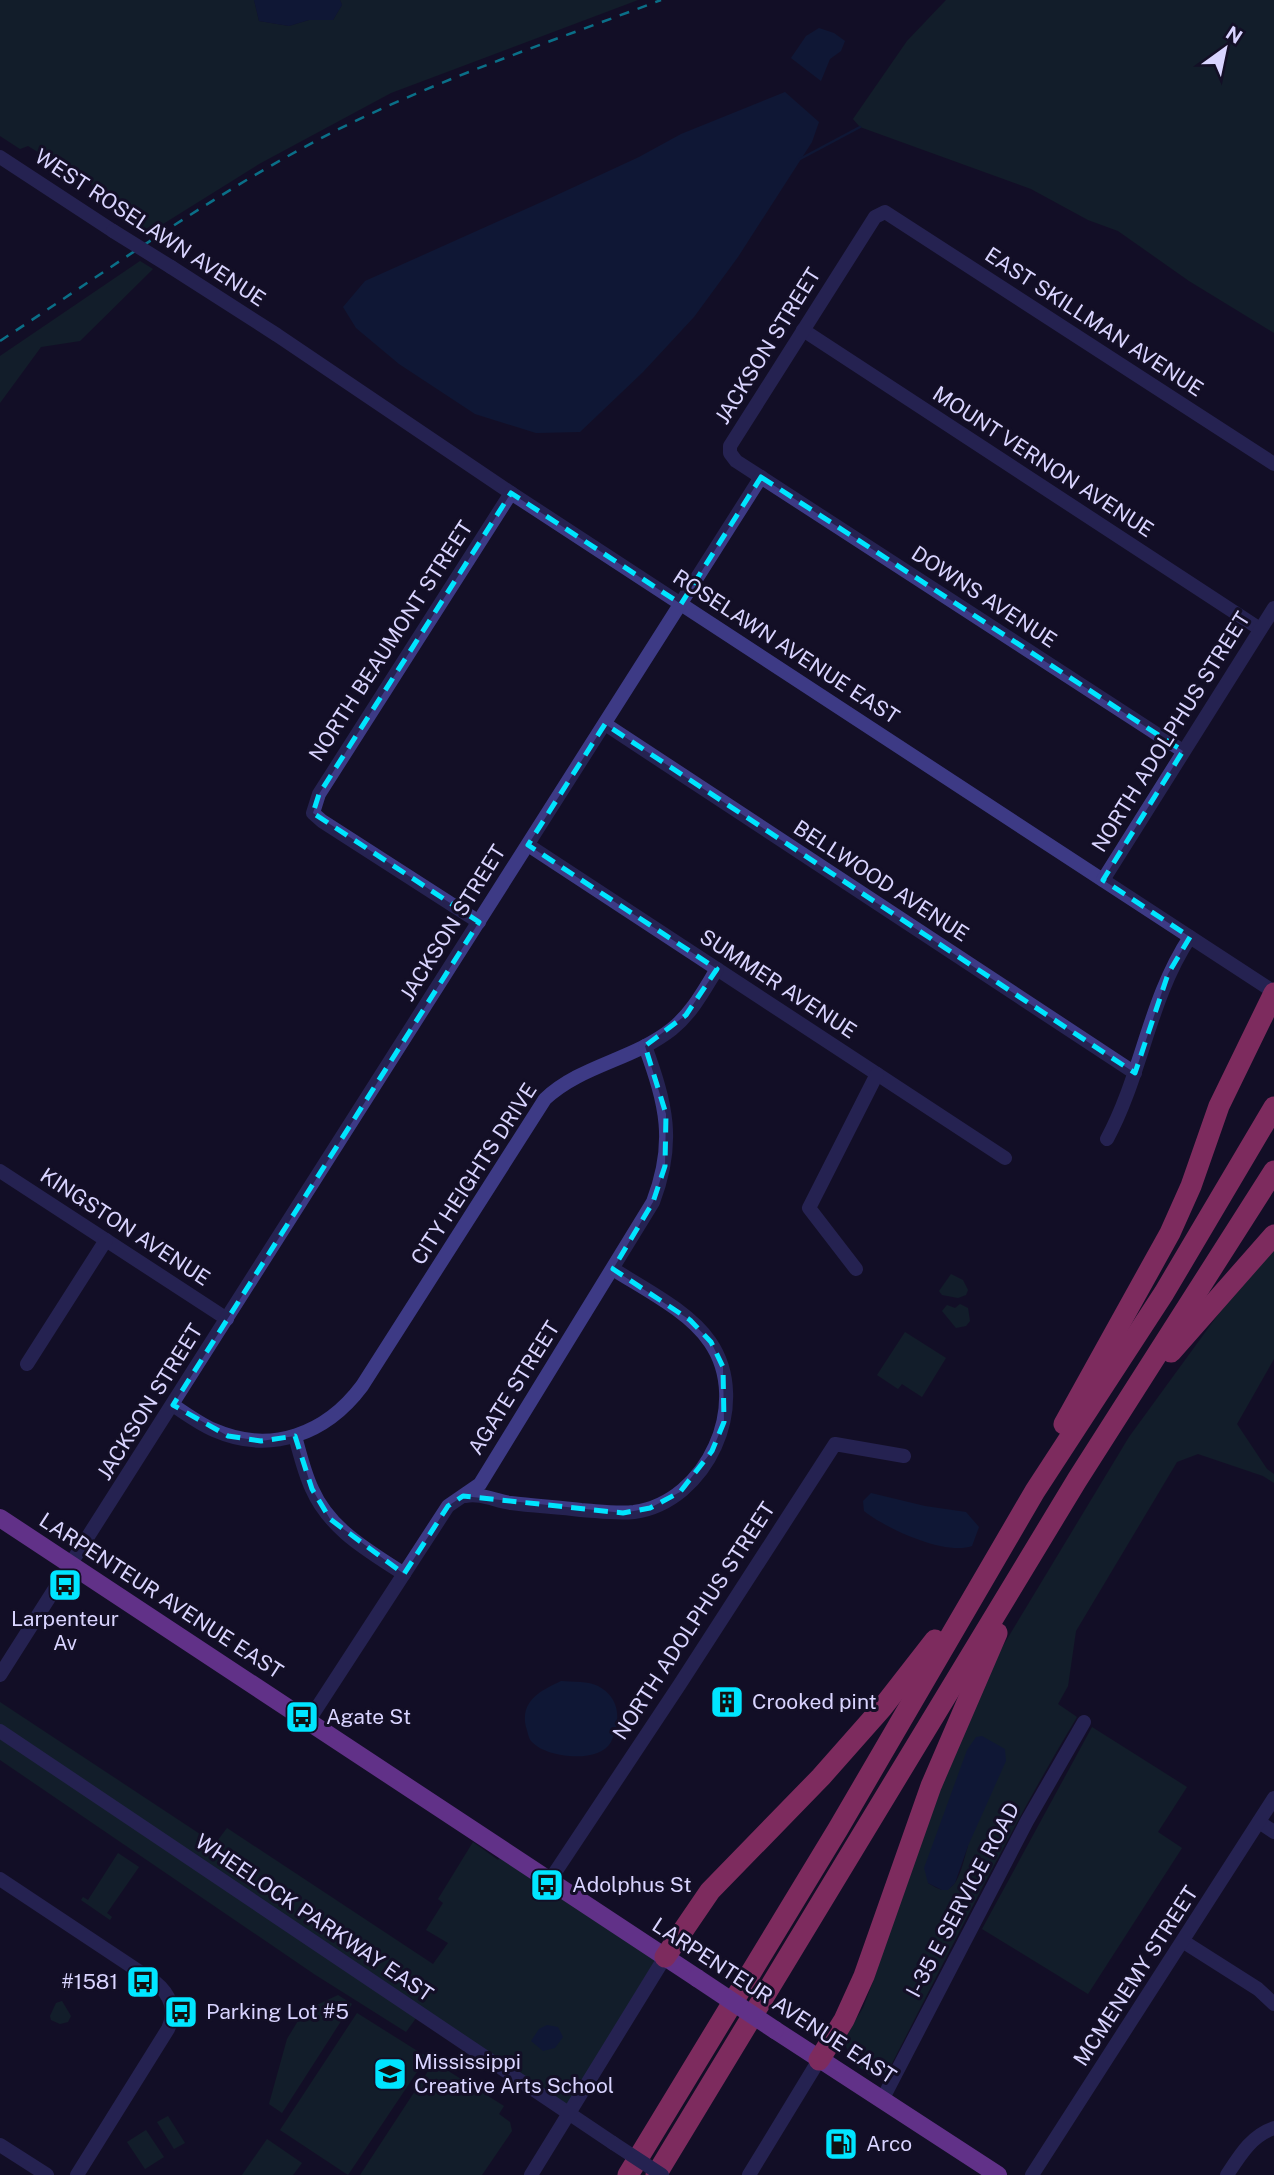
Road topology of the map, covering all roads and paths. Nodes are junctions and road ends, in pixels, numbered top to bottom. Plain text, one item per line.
1 (0, 157) edge
2 (891, 215) joint
3 (803, 330) junction
4 (276, 335) joint
5 (1274, 464) edge
6 (761, 477) junction
7 (510, 493) junction
8 (681, 604) junction
9 (1274, 608) edge
10 (1260, 629) junction
11 (604, 724) junction
12 (1183, 751) junction
13 (528, 845) junction
14 (1103, 880) junction
15 (479, 922) junction
16 (1190, 937) junction
17 (717, 969) junction
18 (1274, 992) edge
19 (645, 1046) junction
20 (1135, 1073) junction
21 (877, 1074) junction
22 (1274, 1107) edge
23 (1107, 1139) dead end
24 (1005, 1158) dead end
25 (0, 1171) edge
26 (1274, 1171) edge
27 (1274, 1234) edge
28 (106, 1240) junction
29 (613, 1269) junction
30 (856, 1269) dead end
31 (228, 1319) junction
32 (27, 1364) dead end
33 (1125, 1404) junction
34 (173, 1405) junction
35 (295, 1436) junction
36 (904, 1455) dead end
37 (1035, 1491) junction
38 (463, 1496) junction
39 (0, 1518) edge
40 (1032, 1555) junction
41 (72, 1565) junction
42 (988, 1571) junction
43 (404, 1574) junction
44 (0, 1675) edge
45 (309, 1720) junction
46 (1084, 1722) dead end
47 (0, 1731) edge
48 (1274, 1798) edge
49 (1259, 1822) junction
50 (1274, 1832) edge
51 (0, 1879) edge
52 (550, 1880) junction
53 (1184, 1941) junction
54 (665, 1957) junction
55 (1274, 2004) edge
56 (819, 2060) junction
57 (881, 2100) junction
58 (569, 2113) junction
59 (1274, 2128) edge
60 (0, 2145) edge
61 (47, 2175) edge
62 (77, 2175) edge
63 (531, 2175) edge
64 (628, 2175) edge
65 (656, 2175) edge
66 (662, 2175) edge
67 (749, 2175) edge
68 (998, 2175) edge
69 (1032, 2175) edge
70 (1227, 2175) edge

1 - 4 street, WEST ROSELAWN AVENUE, bridge
2 - 3 street, JACKSON STREET
2 - 5 street, EAST SKILLMAN AVENUE
3 - 6 street, JACKSON STREET
3 - 10 street, MOUNT VERNON AVENUE
4 - 7 street, ROSELAWN AVENUE EAST
6 - 8 street, JACKSON STREET
6 - 12 street, DOWNS AVENUE
7 - 8 street, ROSELAWN AVENUE EAST
7 - 15 street, NORTH BEAUMONT STREET
8 - 11 street, JACKSON STREET
8 - 14 street, ROSELAWN AVENUE EAST
9 - 10 street, NORTH ADOLPHUS STREET
10 - 12 street, NORTH ADOLPHUS STREET
11 - 13 street, JACKSON STREET
11 - 20 street, BELLWOOD AVENUE
12 - 14 street, NORTH ADOLPHUS STREET
13 - 15 street, JACKSON STREET
13 - 17 street, SUMMER AVENUE
14 - 16 street, ROSELAWN AVENUE EAST
15 - 31 street, JACKSON STREET
16 - 18 street, ROSELAWN AVENUE EAST
16 - 20 street
17 - 19 street, CITY HEIGHTS DRIVE
17 - 21 street, SUMMER AVENUE
18 - 37 highway
19 - 29 street, AGATE STREET
19 - 35 street, CITY HEIGHTS DRIVE
20 - 23 street
21 - 24 street, SUMMER AVENUE
21 - 30 street
22 - 37 highway
25 - 28 street, KINGSTON AVENUE
26 - 33 highway
27 - 33 highway
28 - 31 street, KINGSTON AVENUE
28 - 32 street
29 - 38 street, AGATE STREET
29 - 38 street
31 - 34 street, JACKSON STREET
33 - 40 highway
34 - 35 street
34 - 41 street, JACKSON STREET
35 - 43 street
36 - 52 street, NORTH ADOLPHUS STREET
37 - 42 highway
38 - 43 street, AGATE STREET
39 - 41 main road, LARPENTEUR AVENUE EAST
40 - 56 highway
40 - 65 highway
41 - 44 street, JACKSON STREET
41 - 45 main road, LARPENTEUR AVENUE EAST
42 - 54 highway
42 - 64 highway
43 - 45 street, AGATE STREET
45 - 52 main road, LARPENTEUR AVENUE EAST
46 - 57 street, I- 35 E SERVICE ROAD
47 - 58 street, WHEELOCK PARKWAY EAST
48 - 49 street, MCMENEMY STREET
49 - 50 street
49 - 53 street, MCMENEMY STREET
51 - 62 street
52 - 54 main road, LARPENTEUR AVENUE EAST
53 - 55 street
53 - 69 street, MCMENEMY STREET
54 - 56 main road, LARPENTEUR AVENUE EAST, bridge
54 - 58 street
56 - 57 main road, LARPENTEUR AVENUE EAST
56 - 67 street
57 - 68 main road, LARPENTEUR AVENUE EAST
58 - 63 street
58 - 66 street, WHEELOCK PARKWAY EAST, bridge
59 - 70 street
60 - 61 street

